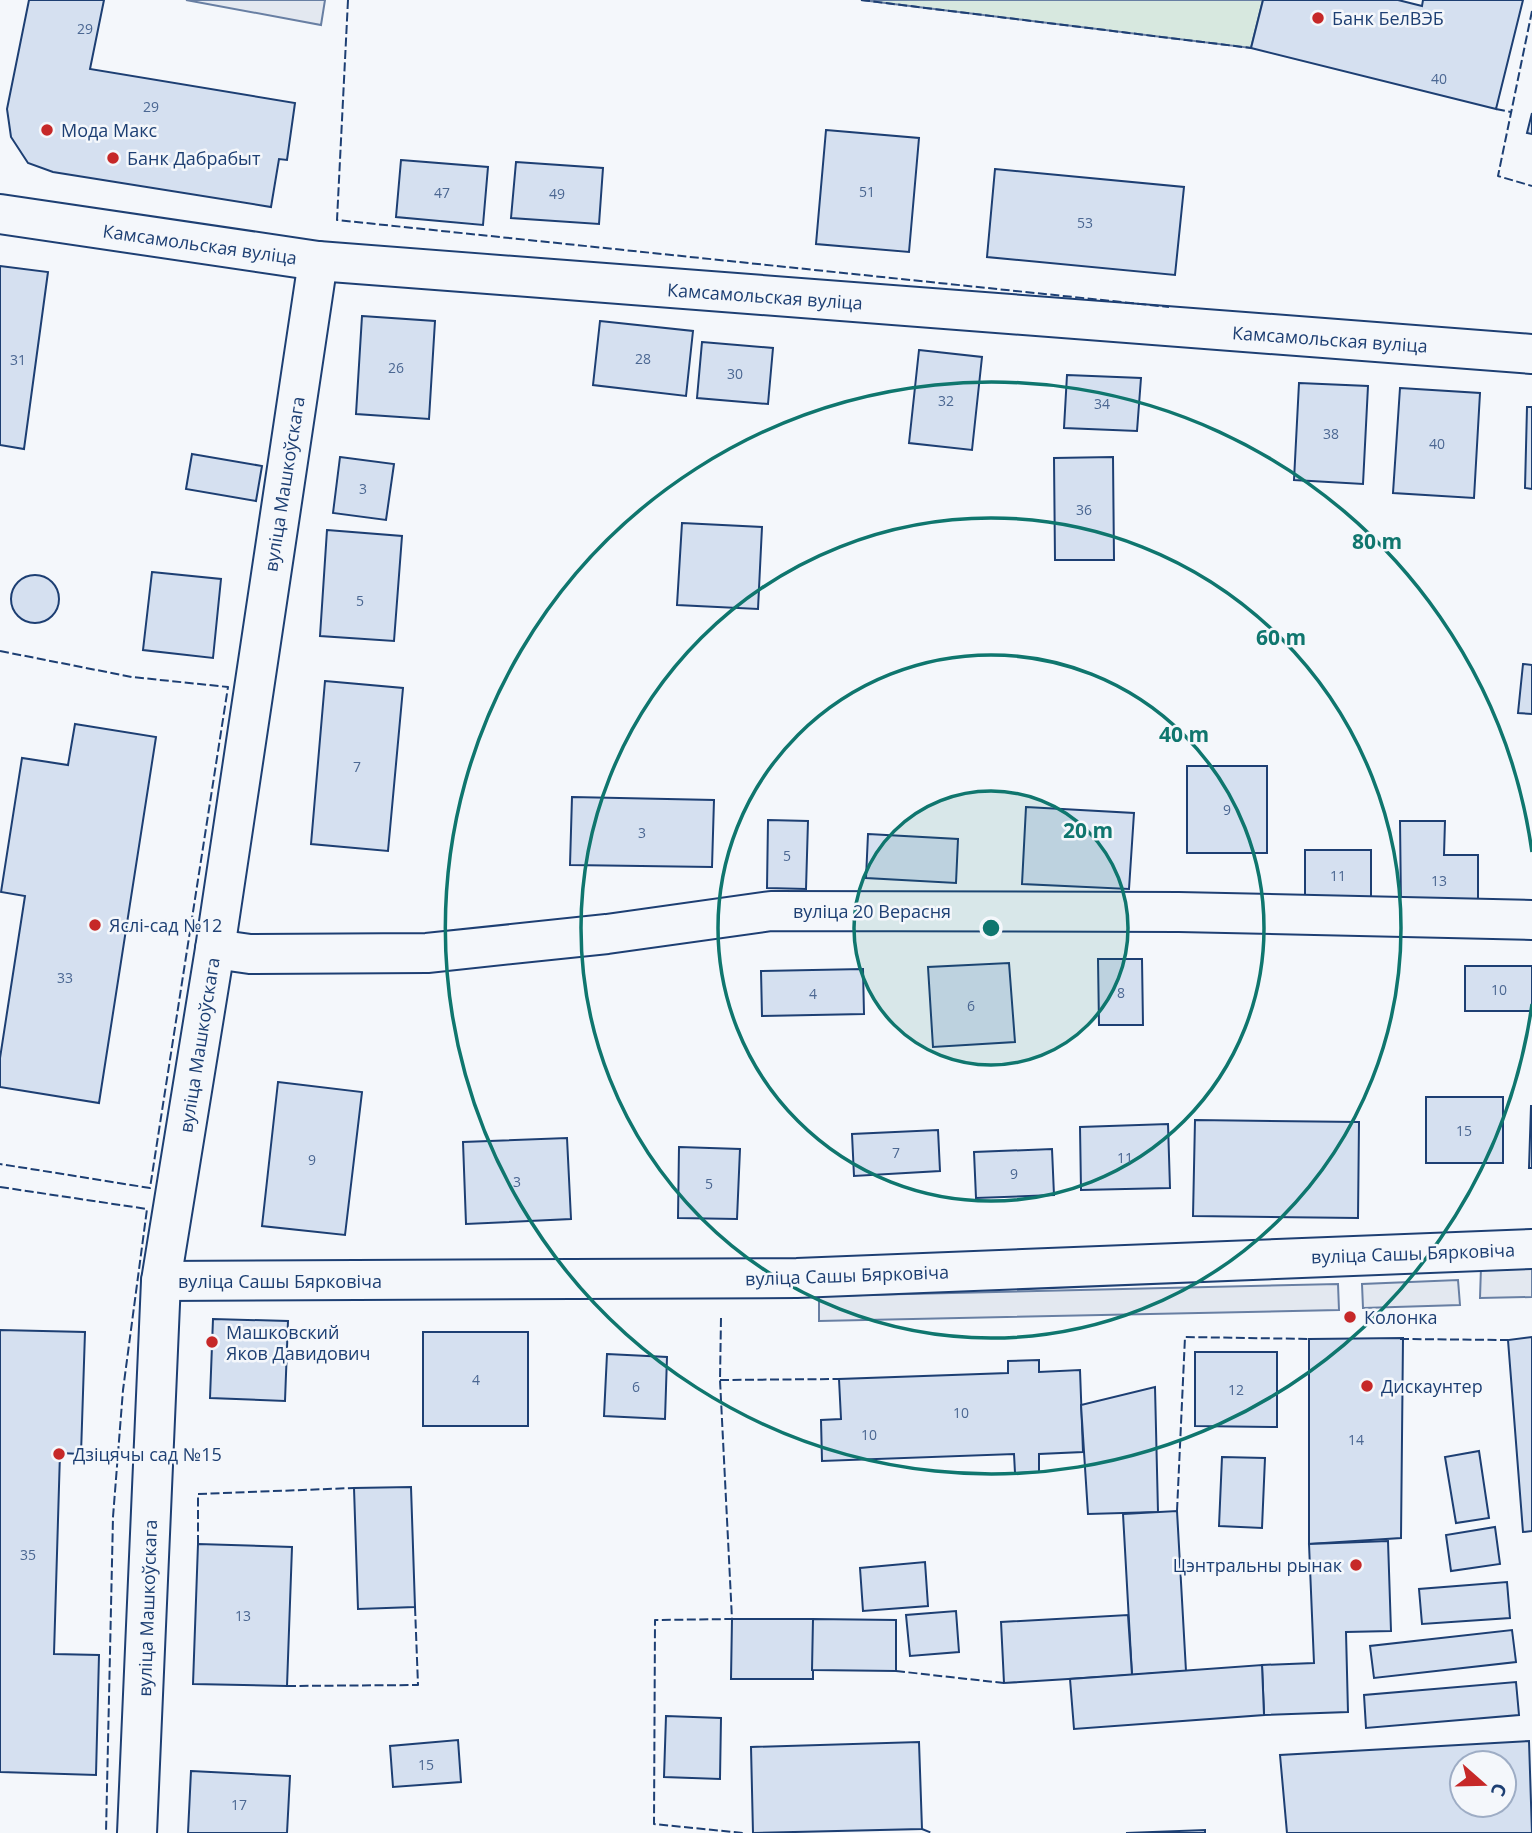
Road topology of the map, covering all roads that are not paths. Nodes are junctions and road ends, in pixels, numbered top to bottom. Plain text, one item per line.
1 (0, 214) edge
2 (318, 261) junction
3 (1532, 354) edge
4 (1532, 920) edge
5 (215, 948) junction
6 (1532, 1249) edge
7 (161, 1281) junction
8 (137, 1833) edge

1 - 2 street, Камсамольская вуліца
2 - 3 street, Камсамольская вуліца
2 - 5 street, вуліца Машкоўскага
4 - 5 street, вуліца 20 Верасня
5 - 7 street, вуліца Машкоўскага
6 - 7 street, вуліца Сашы Бярковіча
7 - 8 street, вуліца Машкоўскага

